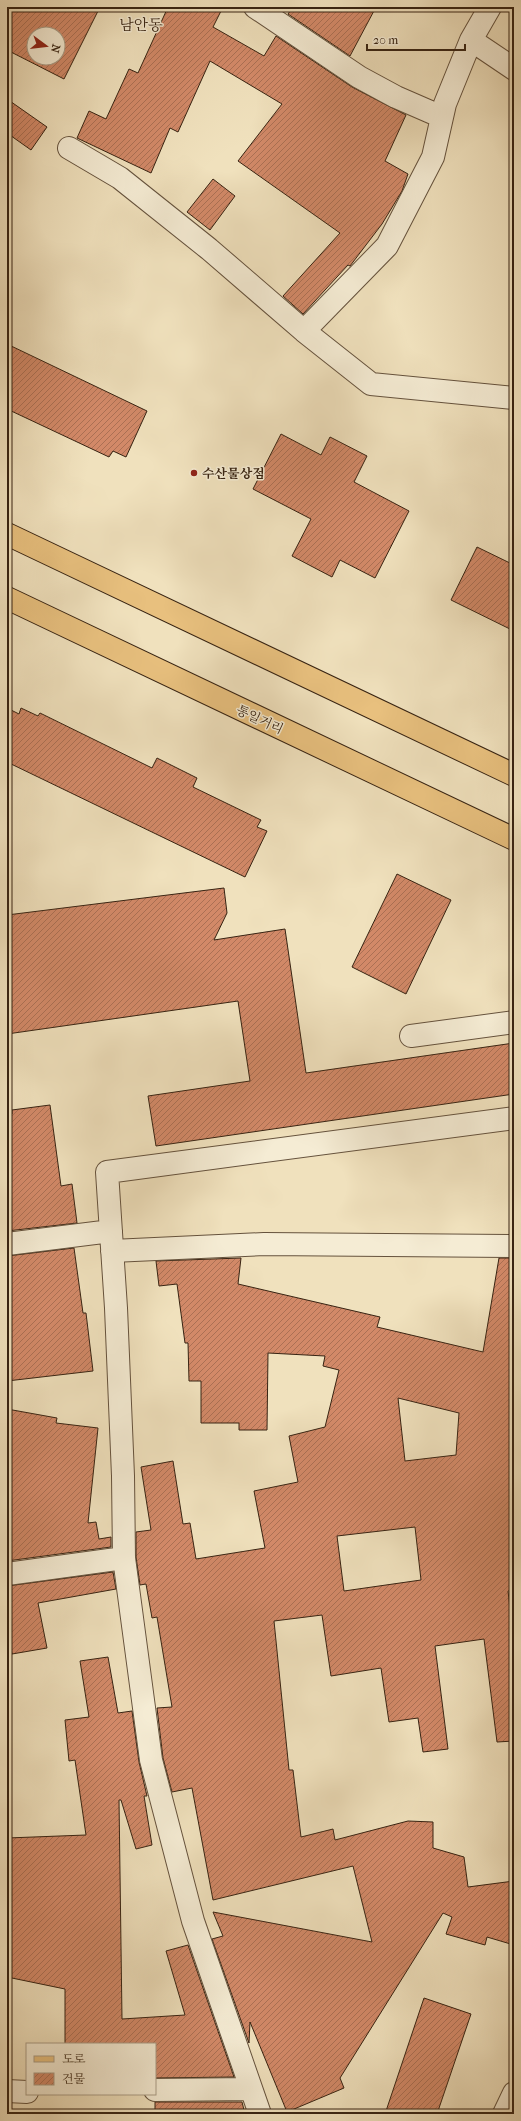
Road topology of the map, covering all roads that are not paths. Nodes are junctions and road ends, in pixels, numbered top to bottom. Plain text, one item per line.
1 (255, 7) edge
2 (490, 7) edge
3 (471, 40) junction
4 (514, 69) edge
5 (442, 117) junction
6 (69, 148) dead end
7 (304, 331) junction
8 (514, 398) edge
9 (7, 534) edge
10 (7, 598) edge
11 (514, 775) edge
12 (514, 839) edge
13 (514, 1022) edge
14 (411, 1036) dead end
15 (514, 1118) edge
16 (112, 1241) junction
17 (7, 1244) edge
18 (514, 1246) edge
19 (124, 1558) junction
20 (7, 1574) edge
21 (251, 2089) junction
22 (156, 2090) edge
23 (7, 2091) edge
24 (26, 2092) edge
25 (514, 2093) edge
26 (260, 2114) edge
27 (504, 2114) edge

1 - 5 street
2 - 3 street
3 - 4 street
3 - 5 street
5 - 7 street
6 - 7 street
7 - 8 street
9 - 11 main road
10 - 12 main road, 통일거리
13 - 14 street
15 - 16 street
16 - 17 street
16 - 18 street
16 - 19 street
19 - 20 street
19 - 21 street
21 - 22 street
21 - 26 street
23 - 24 street
25 - 27 street

